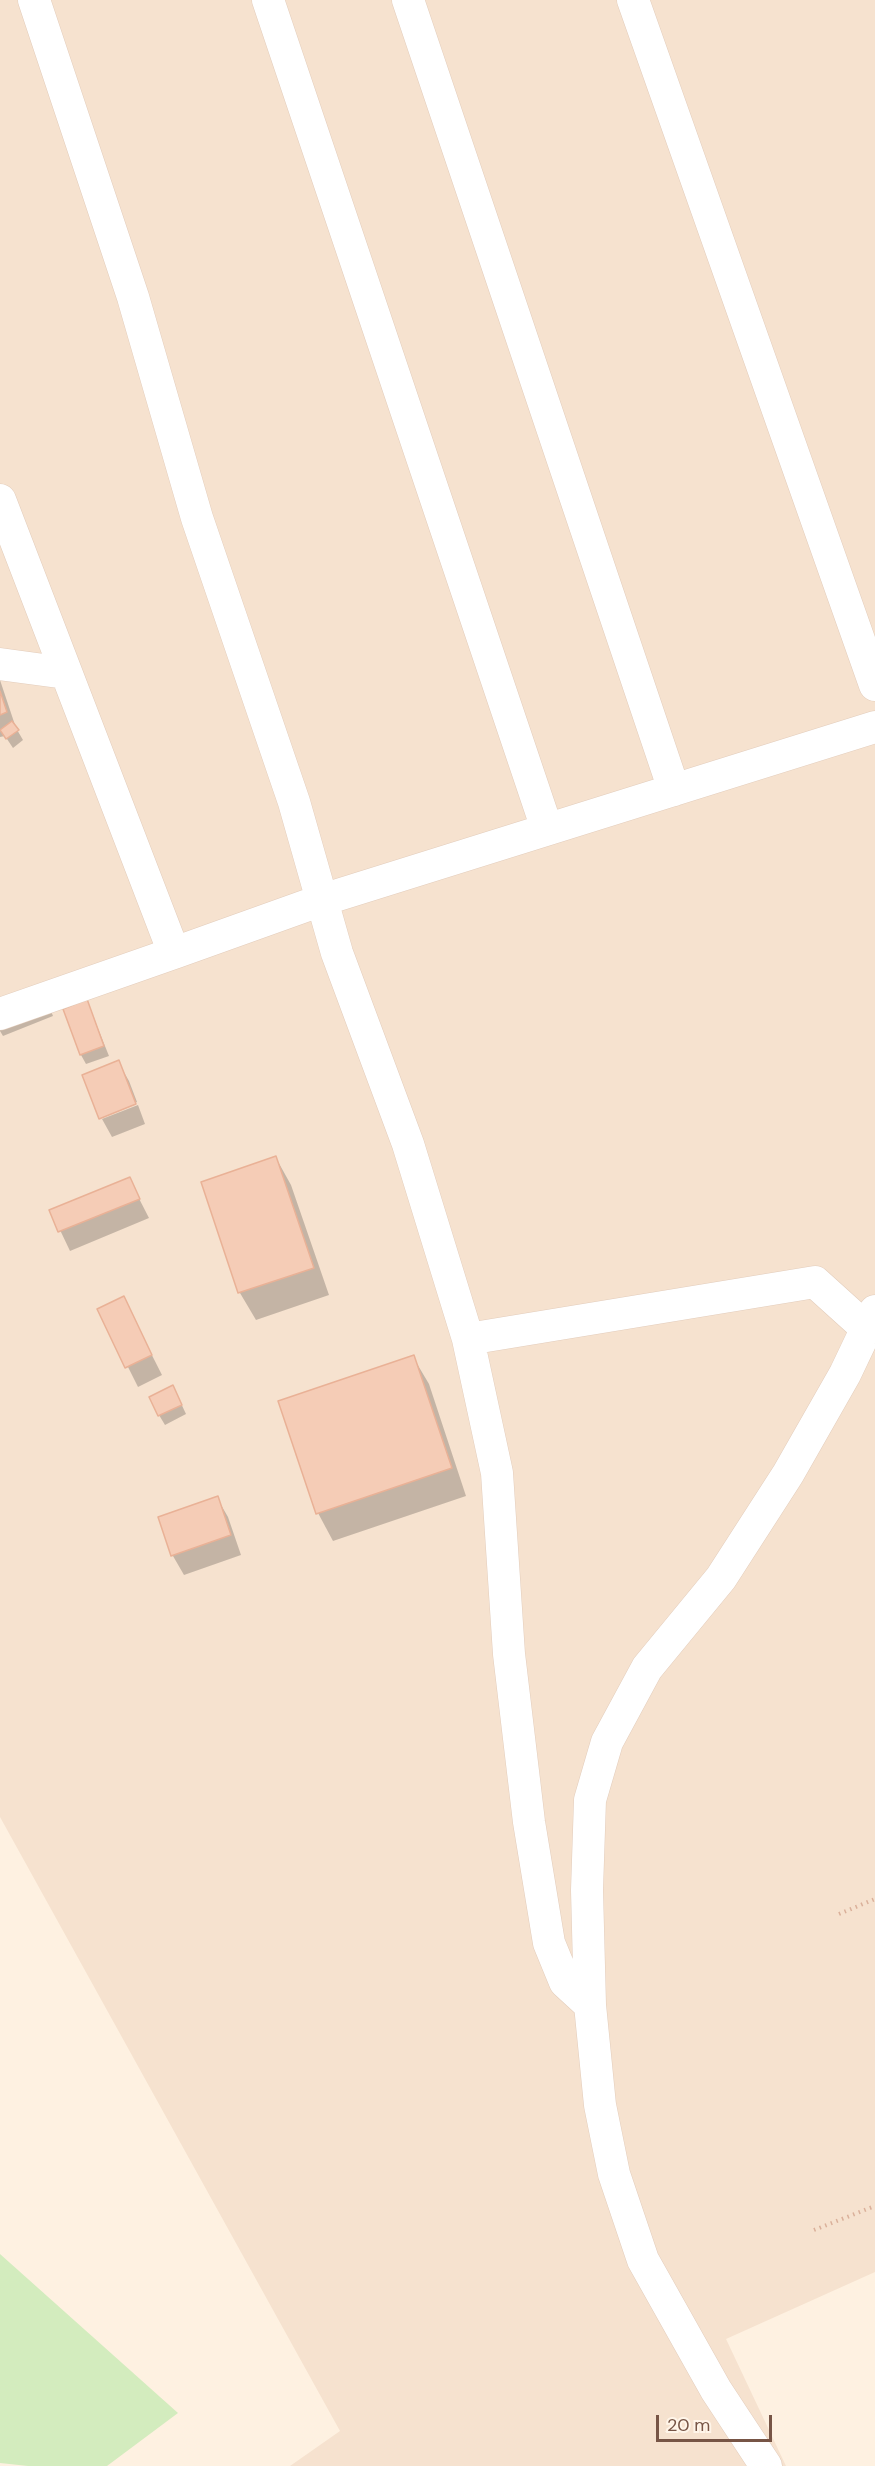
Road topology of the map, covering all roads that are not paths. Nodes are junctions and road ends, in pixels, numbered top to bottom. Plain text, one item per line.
1 (33, 0) edge
2 (268, 0) edge
3 (408, 0) edge
4 (633, 0) edge
5 (0, 500) edge
6 (0, 664) edge
7 (66, 673) junction
8 (875, 685) edge
9 (875, 727) edge
10 (674, 790) junction
11 (547, 830) junction
12 (322, 900) junction
13 (174, 953) junction
14 (0, 1014) edge
15 (871, 1320) edge
16 (468, 1339) junction
17 (590, 2005) junction
18 (766, 2466) edge

1 - 12 street
2 - 11 street
3 - 10 street
4 - 8 street
5 - 7 street
6 - 7 street
7 - 13 street
9 - 10 street
10 - 11 street
11 - 12 street
12 - 13 street
12 - 16 street
13 - 14 street
15 - 16 street
15 - 17 street
16 - 17 street
17 - 18 street

